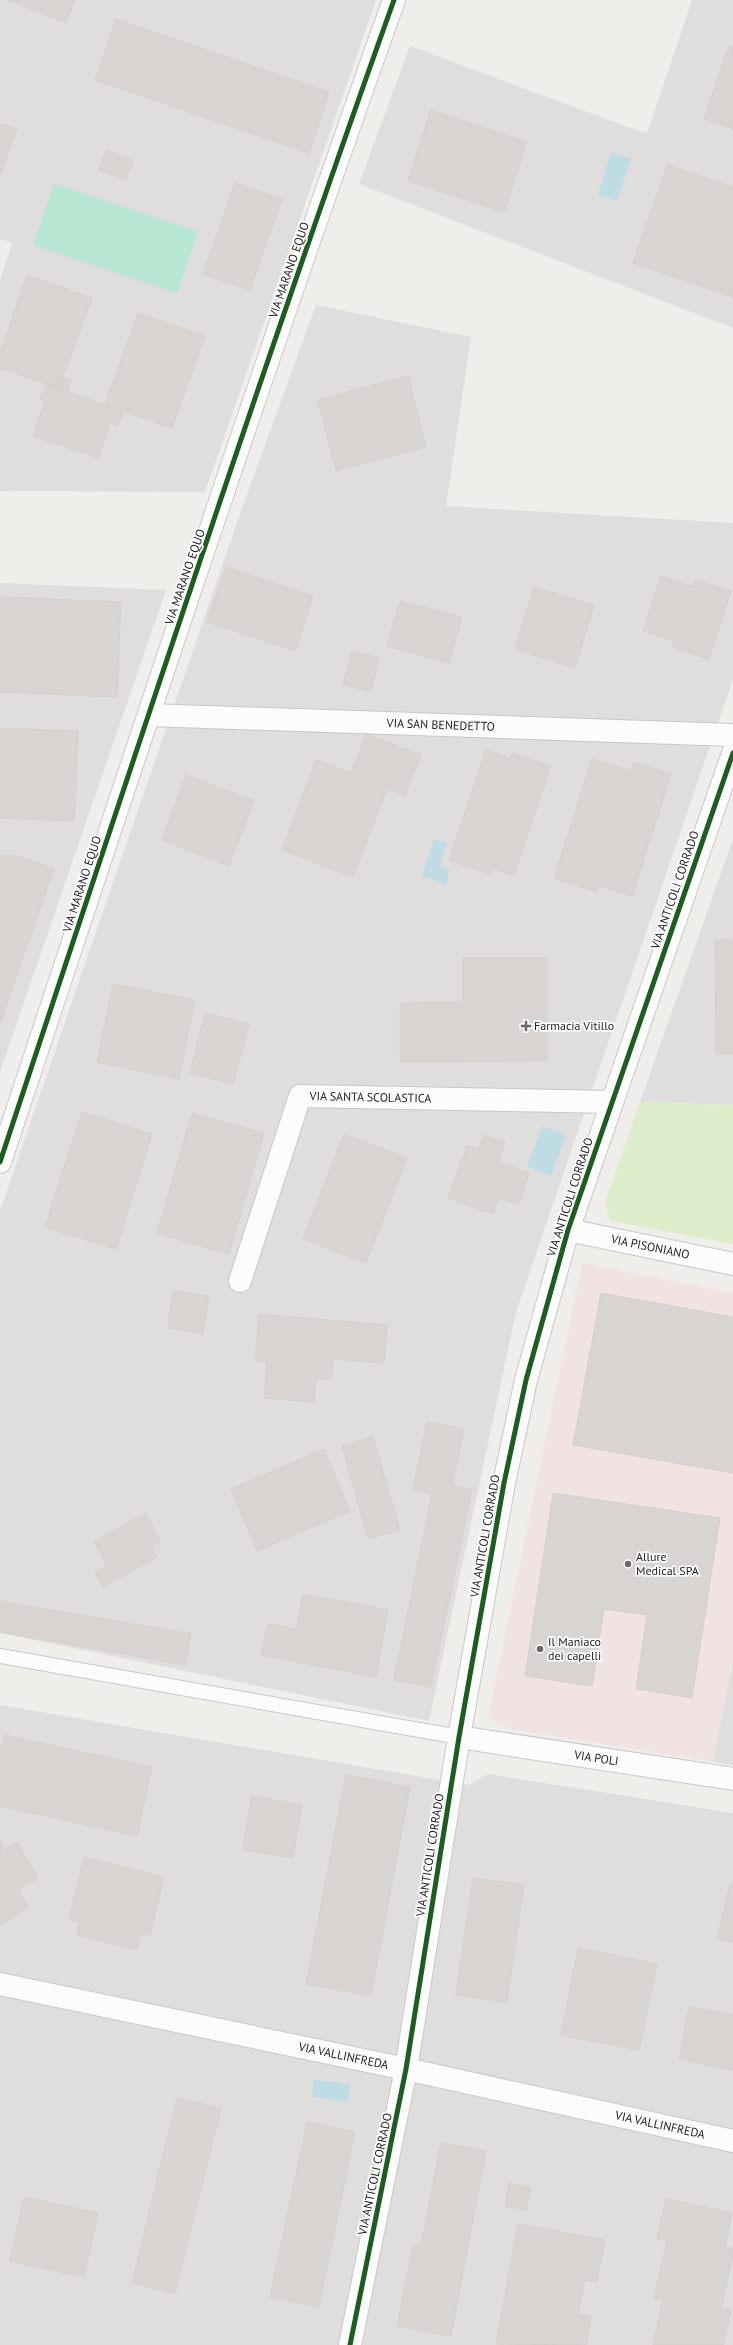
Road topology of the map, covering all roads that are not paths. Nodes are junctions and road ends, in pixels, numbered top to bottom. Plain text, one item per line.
1 (394, 0) edge
2 (149, 715) junction
3 (733, 735) edge
4 (733, 753) edge
5 (612, 1102) junction
6 (0, 1162) edge
7 (568, 1230) junction
8 (733, 1264) edge
9 (240, 1282) dead end
10 (0, 1656) edge
11 (459, 1737) junction
12 (733, 1779) edge
13 (0, 1984) edge
14 (406, 2069) junction
15 (733, 2141) edge
16 (350, 2345) edge

1 - 2 street, VIA MARANO EQUO
2 - 3 street, VIA SAN BENEDETTO
2 - 6 street, VIA MARANO EQUO
4 - 5 street, VIA ANTICOLI CORRADO
5 - 7 street, VIA ANTICOLI CORRADO
5 - 9 street, VIA SANTA SCOLASTICA
7 - 8 street, VIA PISONIANO
7 - 11 street, VIA ANTICOLI CORRADO
10 - 11 lane
11 - 12 street, VIA POLI
11 - 14 street, VIA ANTICOLI CORRADO
13 - 14 street, VIA VALLINFREDA
14 - 15 street, VIA VALLINFREDA
14 - 16 street, VIA ANTICOLI CORRADO

